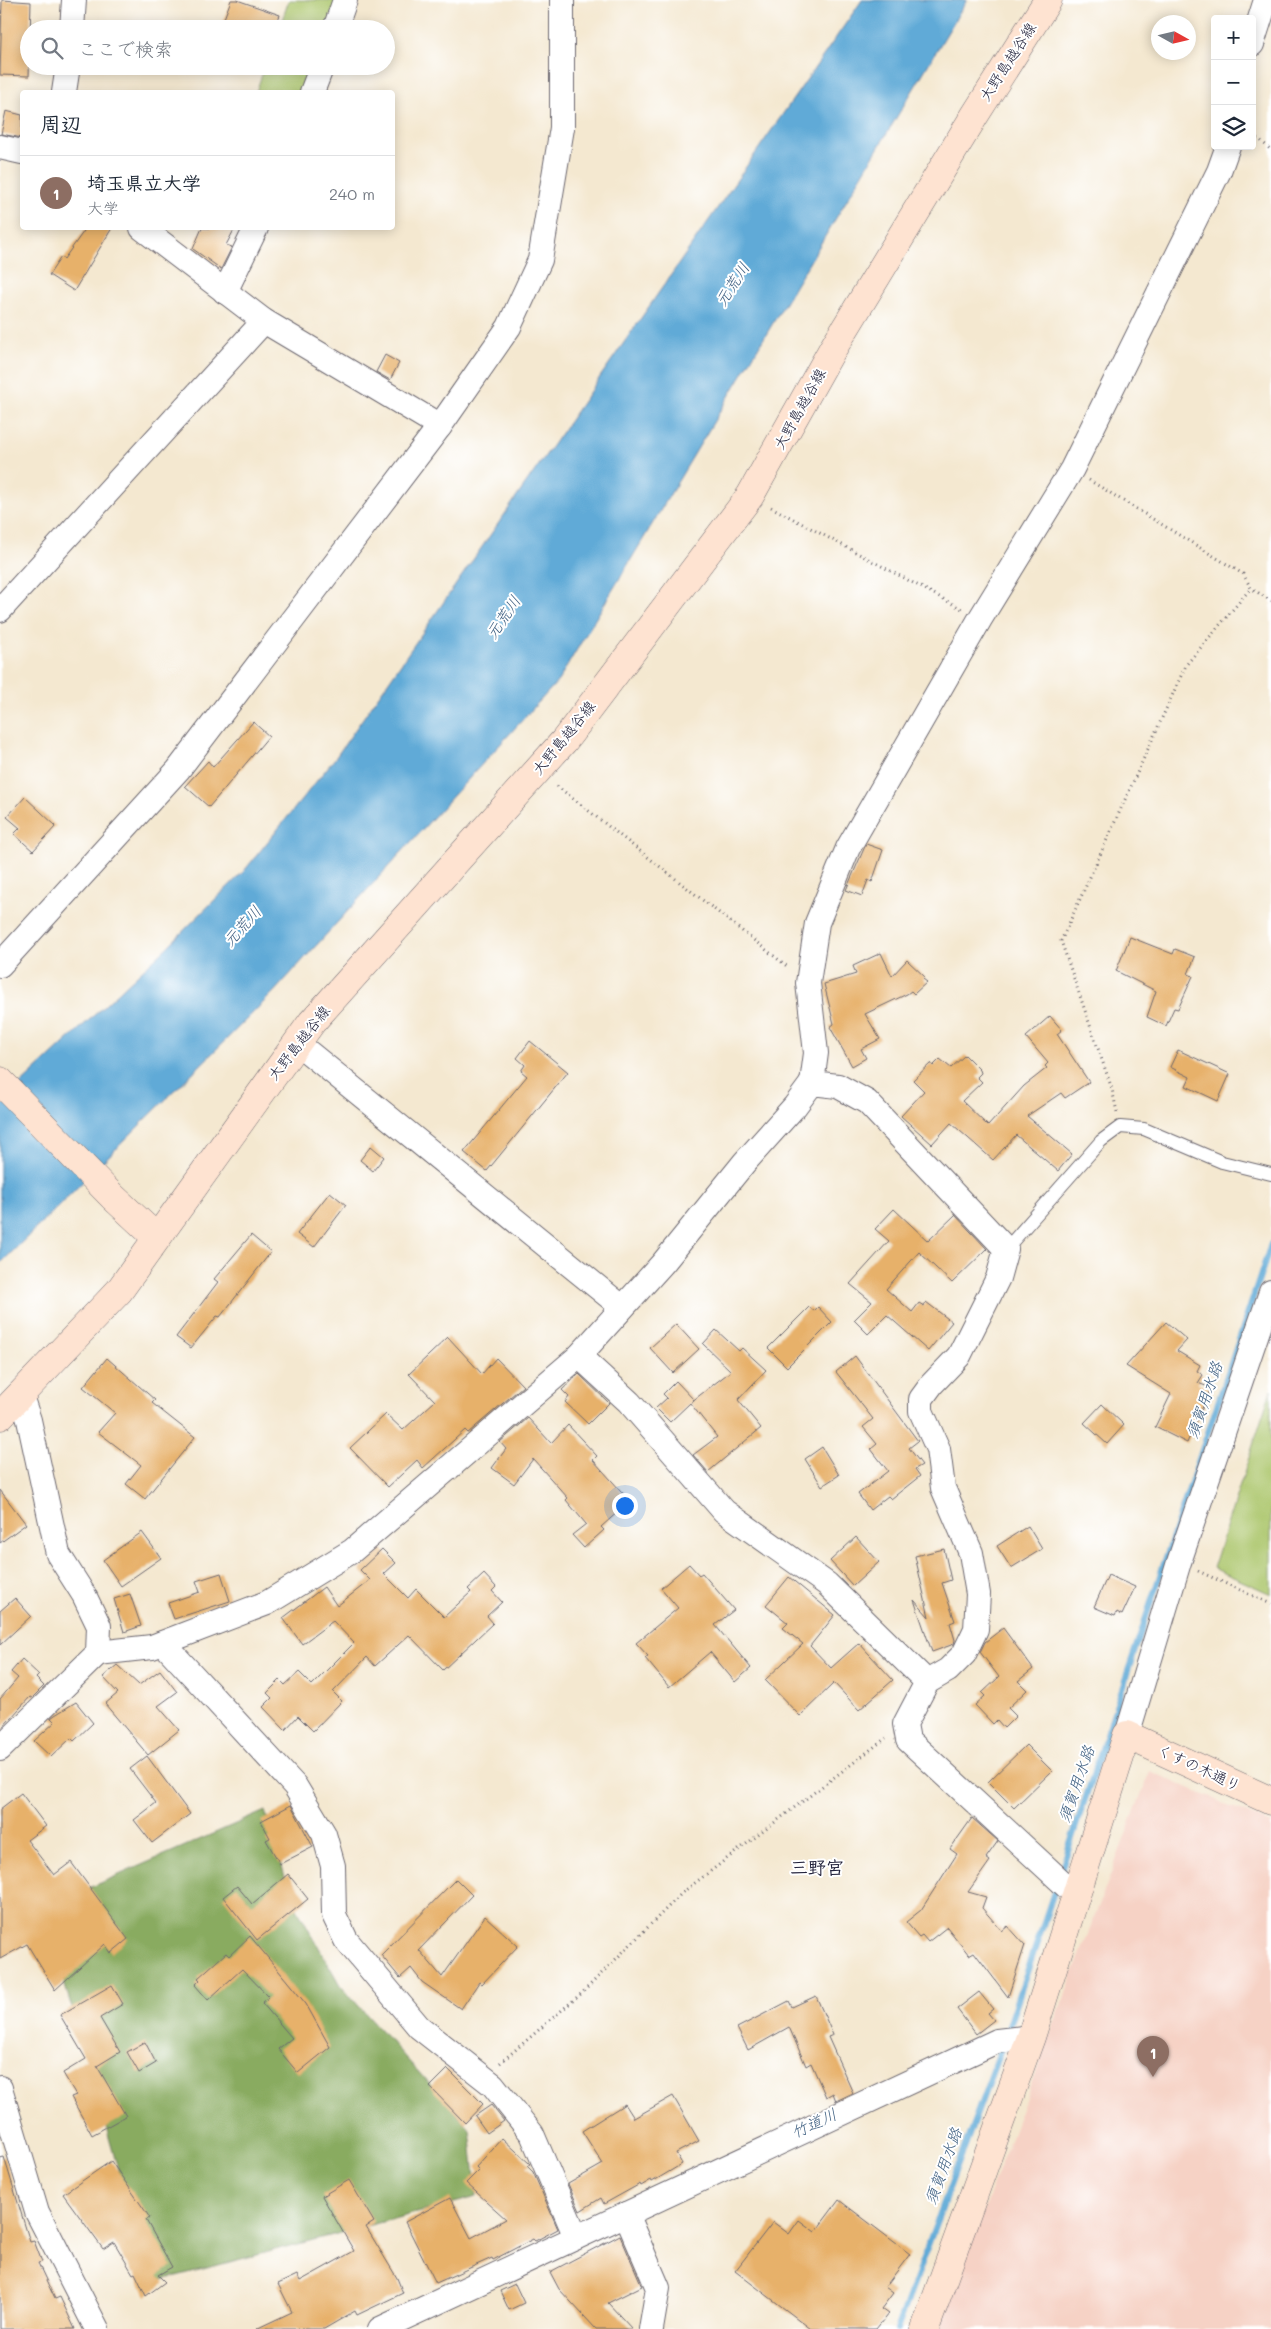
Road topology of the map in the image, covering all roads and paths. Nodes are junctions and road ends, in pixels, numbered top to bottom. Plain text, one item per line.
1 (74, 0) edge
2 (345, 0) edge
3 (562, 0) edge
4 (1048, 0) edge
5 (1266, 0) edge
6 (73, 20) edge
7 (338, 20) edge
8 (1256, 31) edge
9 (67, 75) edge
10 (319, 75) edge
11 (64, 90) edge
12 (313, 90) edge
13 (1256, 138) edge
14 (0, 147) edge
15 (1227, 150) edge
16 (1271, 150) edge
17 (20, 152) edge
18 (145, 230) edge
19 (255, 230) edge
20 (225, 292) junction
21 (264, 321) junction
22 (440, 426) junction
23 (1072, 469) junction
24 (750, 496) junction
25 (1251, 588) junction
26 (1271, 601) edge
27 (0, 610) edge
28 (980, 619) junction
29 (556, 785) dead end
30 (0, 965) edge
31 (808, 982) junction
32 (297, 1043) junction
33 (0, 1081) edge
34 (812, 1083) junction
35 (1120, 1127) junction
36 (1271, 1174) edge
37 (156, 1237) junction
38 (1006, 1249) junction
39 (1271, 1292) edge
40 (622, 1307) junction
41 (579, 1356) junction
42 (21, 1396) junction
43 (0, 1416) edge
44 (1180, 1562) junction
45 (1271, 1604) edge
46 (163, 1643) junction
47 (98, 1653) junction
48 (927, 1682) junction
49 (905, 1724) junction
50 (1127, 1735) junction
51 (0, 1749) edge
52 (1271, 1801) edge
53 (1078, 1896) junction
54 (1032, 2037) junction
55 (484, 2077) junction
56 (0, 2088) edge
57 (626, 2214) junction
58 (576, 2237) junction
59 (97, 2329) edge
60 (380, 2329) edge
61 (651, 2329) edge
62 (925, 2329) edge

1 - 6 street
2 - 7 street
3 - 22 street
4 - 24 main road, 大野島越谷線
5 - 8 street
9 - 11 street
10 - 12 street
13 - 16 path
14 - 17 street
15 - 23 street
18 - 20 street
19 - 20 street
20 - 21 street
21 - 22 street
21 - 27 street
22 - 30 street
23 - 25 path
23 - 28 street
24 - 28 path
24 - 32 main road, 大野島越谷線
25 - 26 path
25 - 35 path
28 - 31 street
29 - 31 path
31 - 34 street
32 - 37 main road, 大野島越谷線
32 - 40 street
33 - 37 main road
34 - 38 street
34 - 40 street
35 - 36 lane
35 - 38 lane
37 - 42 main road, 大野島越谷線
38 - 48 street
39 - 44 street
40 - 41 street
41 - 46 street
41 - 48 street
42 - 43 main road, 大野島越谷線
42 - 47 street
44 - 45 path
44 - 50 street
46 - 47 street
46 - 55 street
47 - 51 street
48 - 49 street
49 - 53 street
49 - 55 path
50 - 52 main road, くすの木通り
50 - 53 main road
53 - 54 main road
54 - 57 street
54 - 62 main road
55 - 58 street
56 - 59 street
57 - 58 street
57 - 61 street
58 - 60 street

